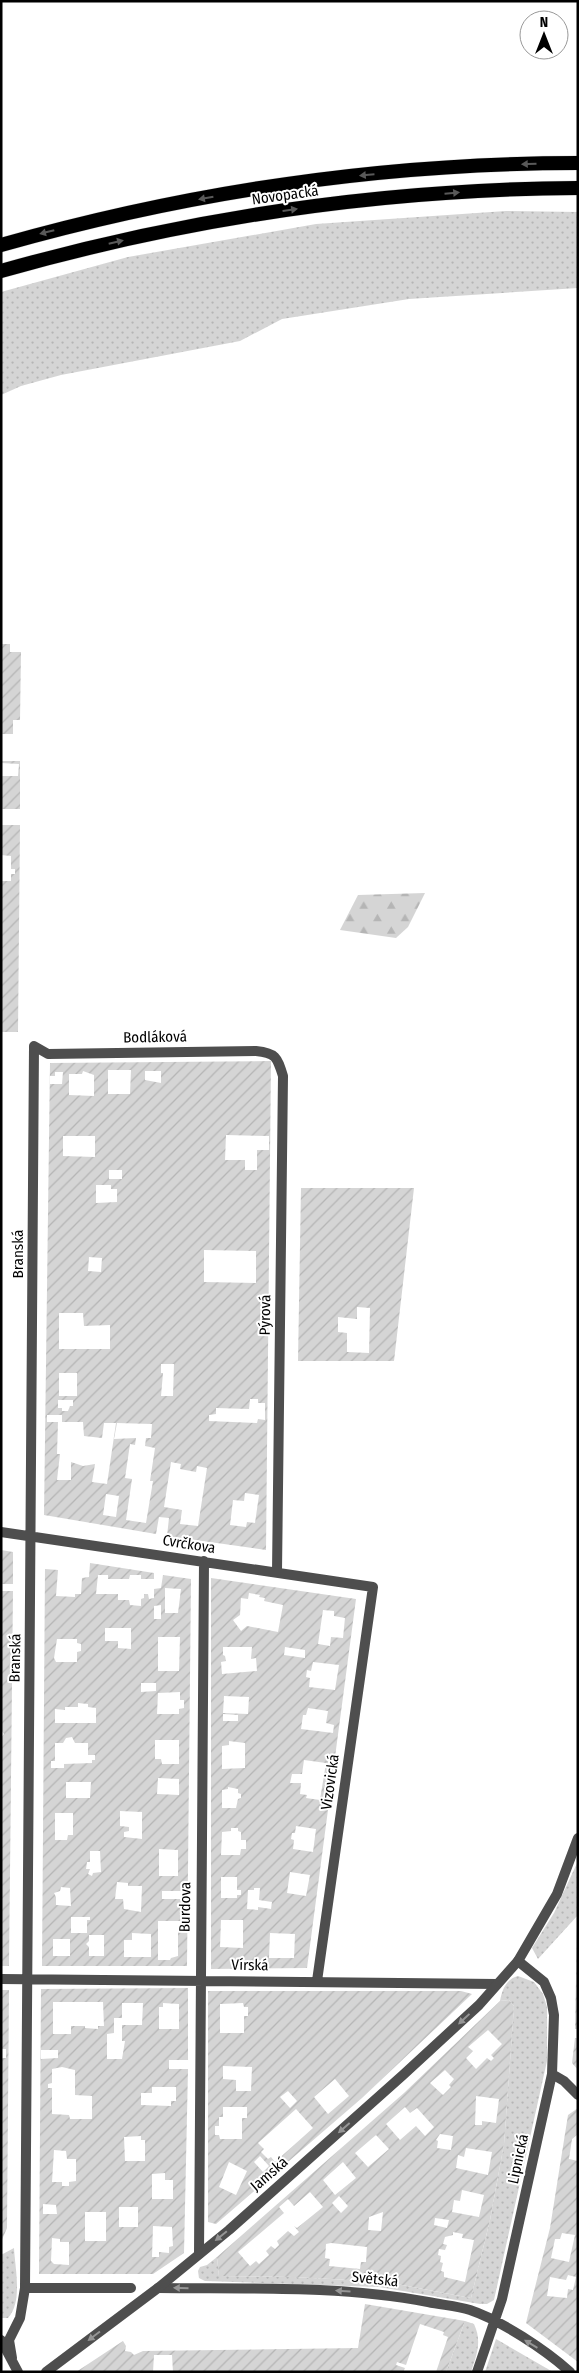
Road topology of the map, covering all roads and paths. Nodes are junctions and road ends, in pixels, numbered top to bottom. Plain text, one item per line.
1 (578, 163) edge
2 (578, 188) edge
3 (1, 244) edge
4 (1, 271) edge
5 (34, 1046) joint
6 (277, 1058) joint
7 (1, 1532) edge
8 (31, 1535) junction
9 (204, 1561) junction
10 (277, 1572) junction
11 (373, 1587) joint
12 (578, 1838) edge
13 (518, 1961) junction
14 (26, 1978) junction
15 (1, 1979) edge
16 (199, 1979) junction
17 (317, 1981) junction
18 (498, 1984) junction
19 (552, 2074) junction
20 (578, 2095) edge
21 (198, 2254) junction
22 (25, 2288) junction
23 (131, 2288) dead end
24 (158, 2288) junction
25 (494, 2322) junction
26 (1, 2340) edge
27 (12, 2358) junction
28 (18, 2372) edge
29 (46, 2372) edge
30 (478, 2372) edge
31 (570, 2372) edge

1 -> 3 highway, Novopacká
4 -> 2 highway, Novopacká
5 - 6 street, Bodláková
5 - 8 street, Branská
6 - 10 street, Pýrová
7 - 8 street, Cvrčkova
8 - 9 street, Cvrčkova
8 - 14 street, Branská
9 - 10 street, Cvrčkova
9 - 16 street, Burdova
10 - 11 street, Cvrčkova
11 - 17 street, Vizovická
12 - 13 street
13 - 18 street
13 - 19 street, Lipnická
14 - 15 street, Vírská
14 - 16 street, Vírská
14 - 22 street, Branská
16 - 17 street, Vírská
16 - 21 street, Burdova
17 - 18 street, Vírská
18 -> 21 street, Jamská
19 - 20 street
19 - 25 street, Lipnická
21 - 24 street, Jamská
22 - 23 street
22 - 27 street, Branská
25 -> 24 street, Světská
24 -> 29 street, Jamská
25 - 30 street, Lipnická
31 -> 25 street, Světská
26 - 27 street
27 - 28 street

